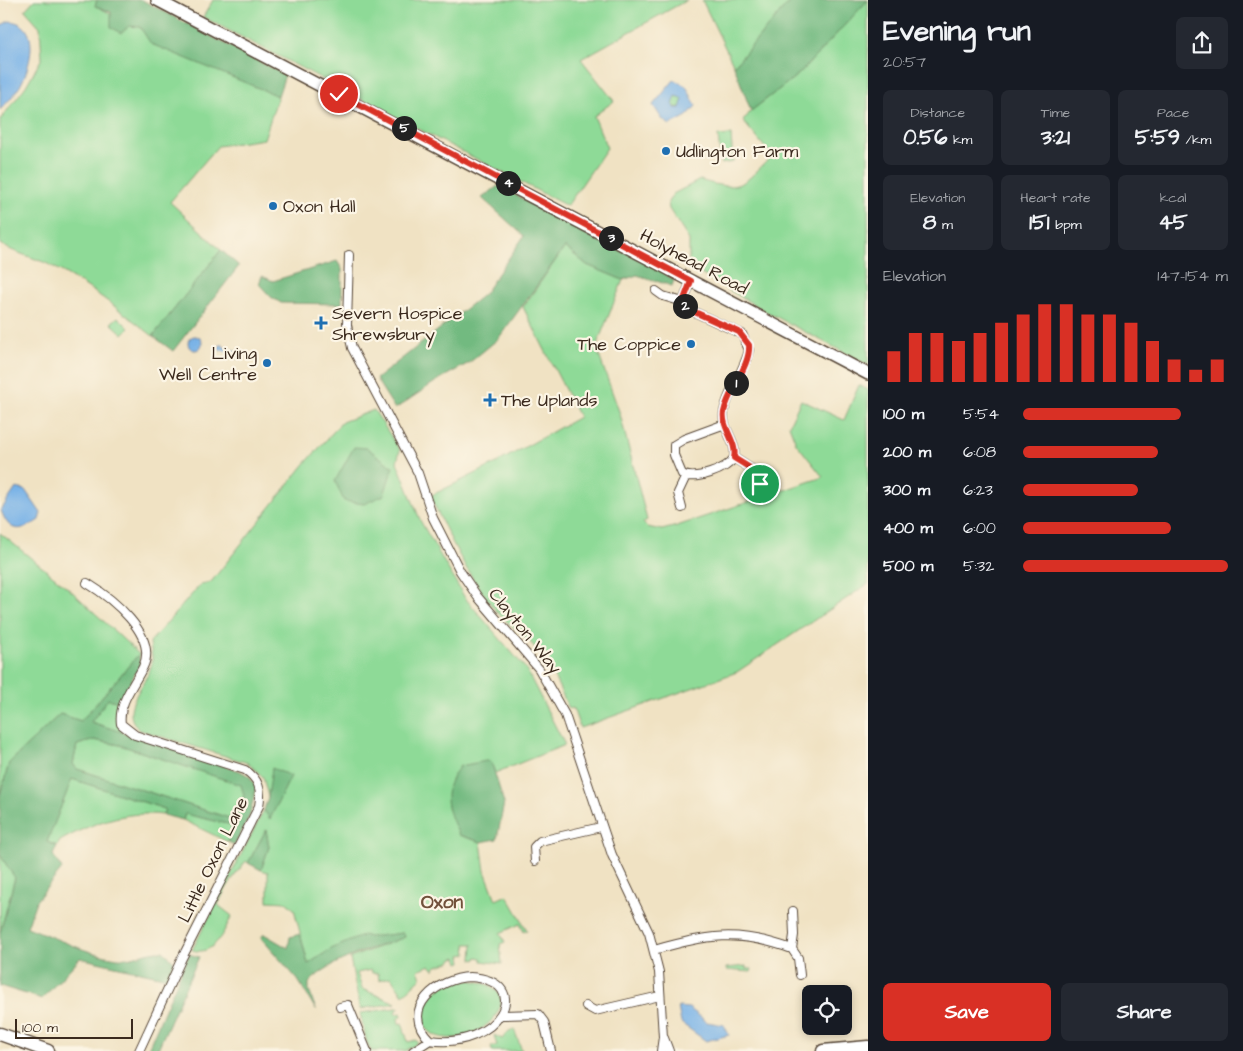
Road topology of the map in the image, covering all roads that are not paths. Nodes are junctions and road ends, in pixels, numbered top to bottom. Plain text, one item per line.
1 (157, 0) edge
2 (349, 255) dead end
3 (691, 281) junction
4 (656, 290) dead end
5 (683, 302) junction
6 (868, 374) edge
7 (725, 424) junction
8 (734, 458) junction
9 (686, 476) junction
10 (760, 484) dead end
11 (682, 508) dead end
12 (87, 583) dead end
13 (601, 827) junction
14 (535, 861) dead end
15 (793, 911) dead end
16 (792, 949) junction
17 (654, 950) junction
18 (800, 975) dead end
19 (660, 996) junction
20 (586, 1006) dead end
21 (340, 1007) dead end
22 (503, 1015) junction
23 (0, 1034) edge
24 (663, 1036) junction
25 (430, 1040) junction
26 (868, 1047) edge
27 (48, 1051) edge
28 (139, 1051) edge
29 (366, 1051) edge
30 (413, 1051) edge
31 (551, 1051) edge
32 (661, 1051) edge
33 (669, 1051) edge
34 (823, 1051) edge

1 - 3 main road, Holyhead Road
2 - 13 street, Clayton Way
3 - 5 street
3 - 6 main road, Holyhead Road
4 - 5 street
5 - 7 street
7 - 8 street
7 - 9 street
8 - 9 street
8 - 10 street
9 - 11 street
12 - 28 street, Little Oxon Lane
13 - 14 street
13 - 17 street, Clayton Way
15 - 16 street
16 - 17 street
16 - 18 street
17 - 19 street, Clayton Way
19 - 20 street
19 - 24 street, Clayton Way
21 - 29 street
22 - 25 street
22 - 25 street
22 - 31 street
23 - 27 main road
24 - 32 street, Clayton Way
24 - 33 street, Clayton Way
25 - 30 street
26 - 34 main road

